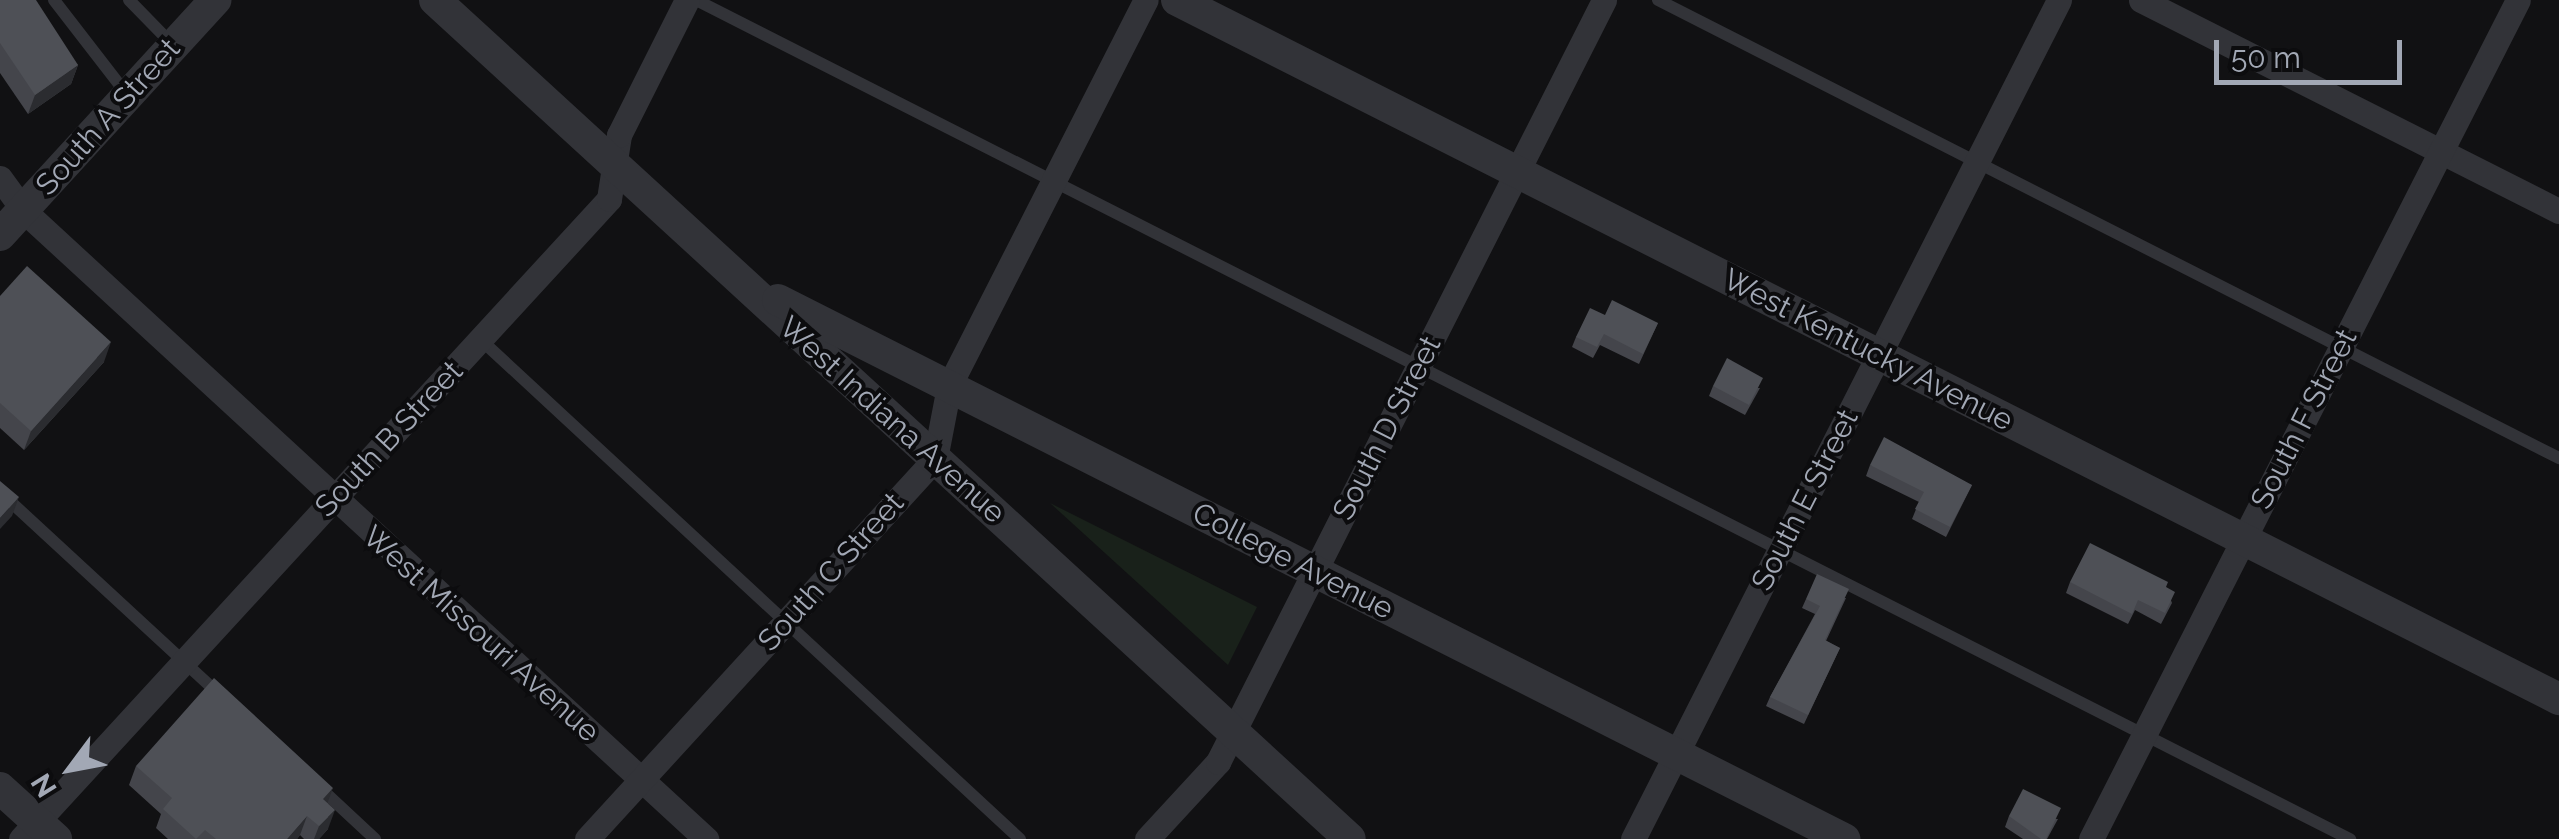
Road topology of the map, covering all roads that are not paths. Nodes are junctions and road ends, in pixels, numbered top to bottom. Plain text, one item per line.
1 (54, 0) edge
2 (129, 0) edge
3 (215, 0) edge
4 (435, 0) edge
5 (688, 0) edge
6 (696, 0) edge
7 (1146, 0) edge
8 (1177, 0) edge
9 (1604, 0) edge
10 (1658, 0) edge
11 (2059, 0) edge
12 (2141, 0) edge
13 (2518, 0) edge
14 (174, 46) junction
15 (128, 95) junction
16 (2440, 152) junction
17 (1976, 164) junction
18 (618, 168) junction
19 (1517, 172) junction
20 (0, 178) edge
21 (1052, 185) junction
22 (22, 210) junction
23 (2559, 211) edge
24 (0, 235) edge
25 (742, 282) junction
26 (480, 339) junction
27 (2340, 348) junction
28 (1879, 355) junction
29 (1416, 370) junction
30 (948, 386) junction
31 (2559, 458) edge
32 (935, 459) junction
33 (0, 492) edge
34 (334, 499) junction
35 (2242, 540) junction
36 (1778, 554) junction
37 (1313, 571) junction
38 (784, 624) junction
39 (184, 662) junction
40 (2559, 699) edge
41 (225, 700) edge
42 (1232, 731) junction
43 (2143, 736) junction
44 (1676, 754) junction
45 (307, 776) edge
46 (641, 780) junction
47 (0, 788) edge
48 (38, 833) edge
49 (375, 839) edge
50 (587, 839) edge
51 (706, 839) edge
52 (1020, 839) edge
53 (1146, 839) edge
54 (1350, 839) edge
55 (1633, 839) edge
56 (1844, 839) edge
57 (2091, 839) edge
58 (2350, 839) edge

1 - 15 lane
2 - 14 lane
3 - 14 street, South A Street
4 - 18 street, West Indiana Avenue
5 - 18 street, South B Street
6 - 21 lane
7 - 21 street
8 - 19 street, West Kentucky Avenue
9 - 19 street, South D Street
10 - 17 lane
11 - 17 street, South E Street
12 - 16 street
13 - 16 street, South F Street
14 - 15 street, South A Street
15 - 22 street, South A Street
16 - 23 street
16 - 27 street, South F Street
17 - 27 lane
17 - 28 street, South E Street
18 - 25 street, West Indiana Avenue
18 - 26 street, South B Street
19 - 28 street, West Kentucky Avenue
19 - 29 street, South D Street
20 - 22 street, West Missouri Avenue
21 - 29 lane
21 - 30 street
22 - 24 street, South A Street
22 - 34 street, West Missouri Avenue
25 - 30 street, College Avenue
25 - 32 street, West Indiana Avenue
26 - 34 street, South B Street
26 - 38 lane
27 - 31 lane
27 - 35 street, South F Street
28 - 35 street, West Kentucky Avenue
28 - 36 street, South E Street
29 - 36 lane
29 - 37 street, South D Street
30 - 32 street
30 - 37 street, College Avenue
32 - 38 street, South C Street
32 - 42 street, West Indiana Avenue
33 - 39 lane
34 - 39 street, South B Street
34 - 46 street, West Missouri Avenue
35 - 40 street, West Kentucky Avenue
35 - 43 street, South F Street
36 - 43 lane
36 - 44 street, South E Street
37 - 42 street, South D Street
37 - 44 street, College Avenue
38 - 46 street, South C Street
38 - 52 lane
39 - 41 lane
39 - 48 street, South B Street
42 - 53 street, South D Street
42 - 54 street, West Indiana Avenue
43 - 57 street, South F Street
43 - 58 lane
44 - 55 street, South E Street
44 - 56 street, College Avenue
45 - 49 lane
46 - 50 street, South C Street
46 - 51 street, West Missouri Avenue
47 - 48 street

